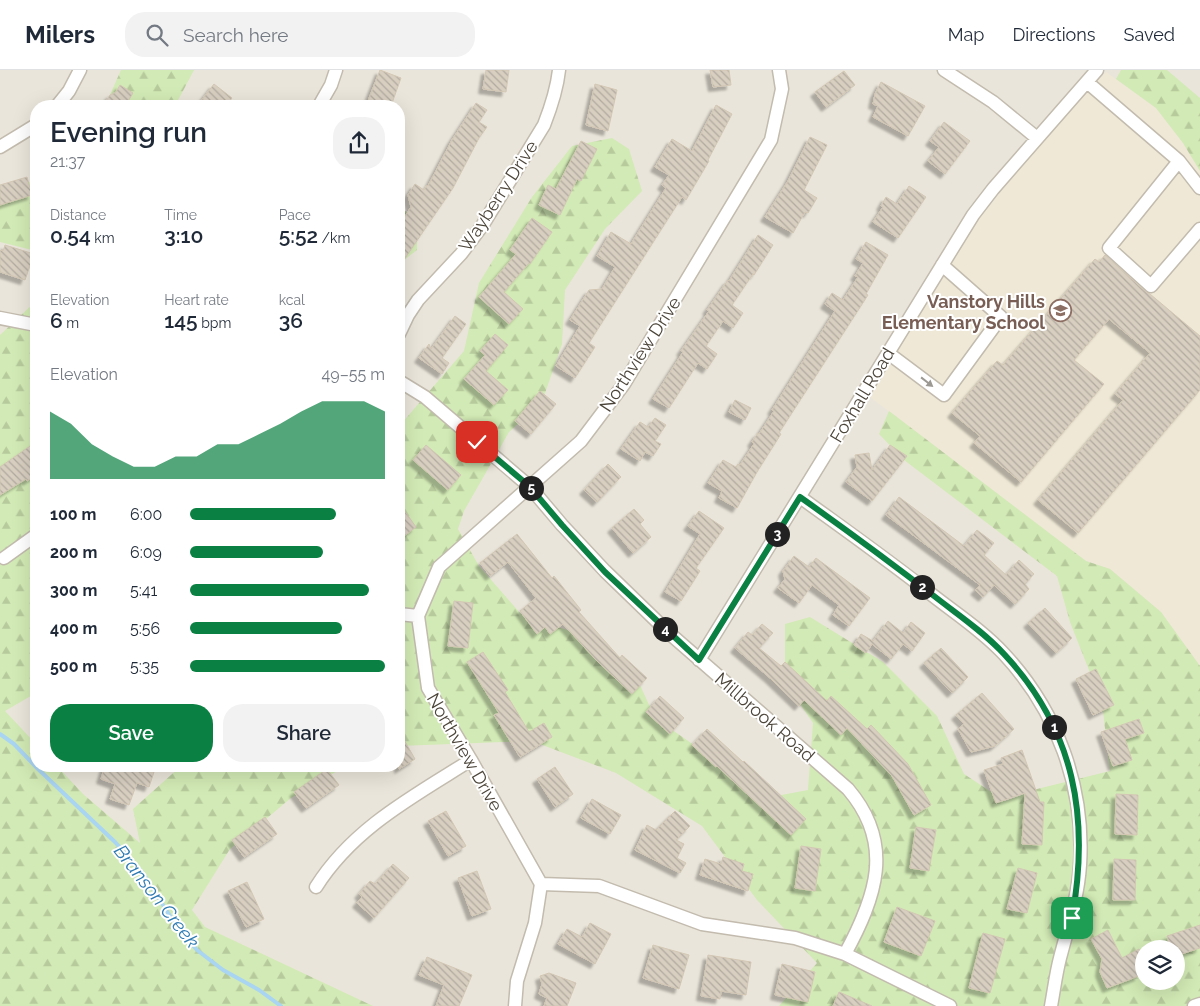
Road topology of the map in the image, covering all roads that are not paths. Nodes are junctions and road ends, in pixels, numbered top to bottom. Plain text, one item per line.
1 (80, 70) edge
2 (336, 70) edge
3 (559, 70) edge
4 (779, 70) edge
5 (944, 70) edge
6 (1097, 70) edge
7 (1087, 82) junction
8 (61, 100) edge
9 (322, 100) edge
10 (30, 129) edge
11 (1037, 138) junction
12 (0, 147) edge
13 (1179, 161) junction
14 (1200, 188) edge
15 (1200, 229) edge
16 (942, 265) junction
17 (0, 318) edge
18 (405, 323) edge
19 (30, 324) edge
20 (888, 352) junction
21 (405, 385) edge
22 (529, 486) junction
23 (800, 497) junction
24 (30, 539) edge
25 (4, 558) dead end
26 (405, 615) edge
27 (418, 616) junction
28 (699, 660) junction
29 (471, 760) junction
30 (540, 884) junction
31 (316, 887) dead end
32 (845, 954) junction
33 (1200, 1004) edge
34 (515, 1006) edge
35 (950, 1006) edge
36 (1052, 1006) edge
37 (1194, 1006) edge

1 - 8 street
2 - 9 street
3 - 18 street, Wayberry Drive
4 - 22 street, Northview Drive
5 - 11 street
6 - 7 street, Foxhall Road
7 - 11 street, Foxhall Road
7 - 13 street
10 - 12 street
11 - 16 street, Foxhall Road
13 - 14 street
13 - 15 street
16 - 20 street, Foxhall Road
20 -> 16 street
17 - 19 street
20 - 23 street, Foxhall Road
21 - 22 street, Millbrook Road
22 - 27 street, Northview Drive
22 - 28 street, Millbrook Road
23 - 28 street, Foxhall Road
23 - 36 street
24 - 25 street
26 - 27 street
27 - 29 street, Northview Drive
28 - 32 street, Millbrook Road
29 - 30 street, Northview Drive
29 - 31 street
30 - 32 street
30 - 34 street
32 - 35 street
33 - 37 street

